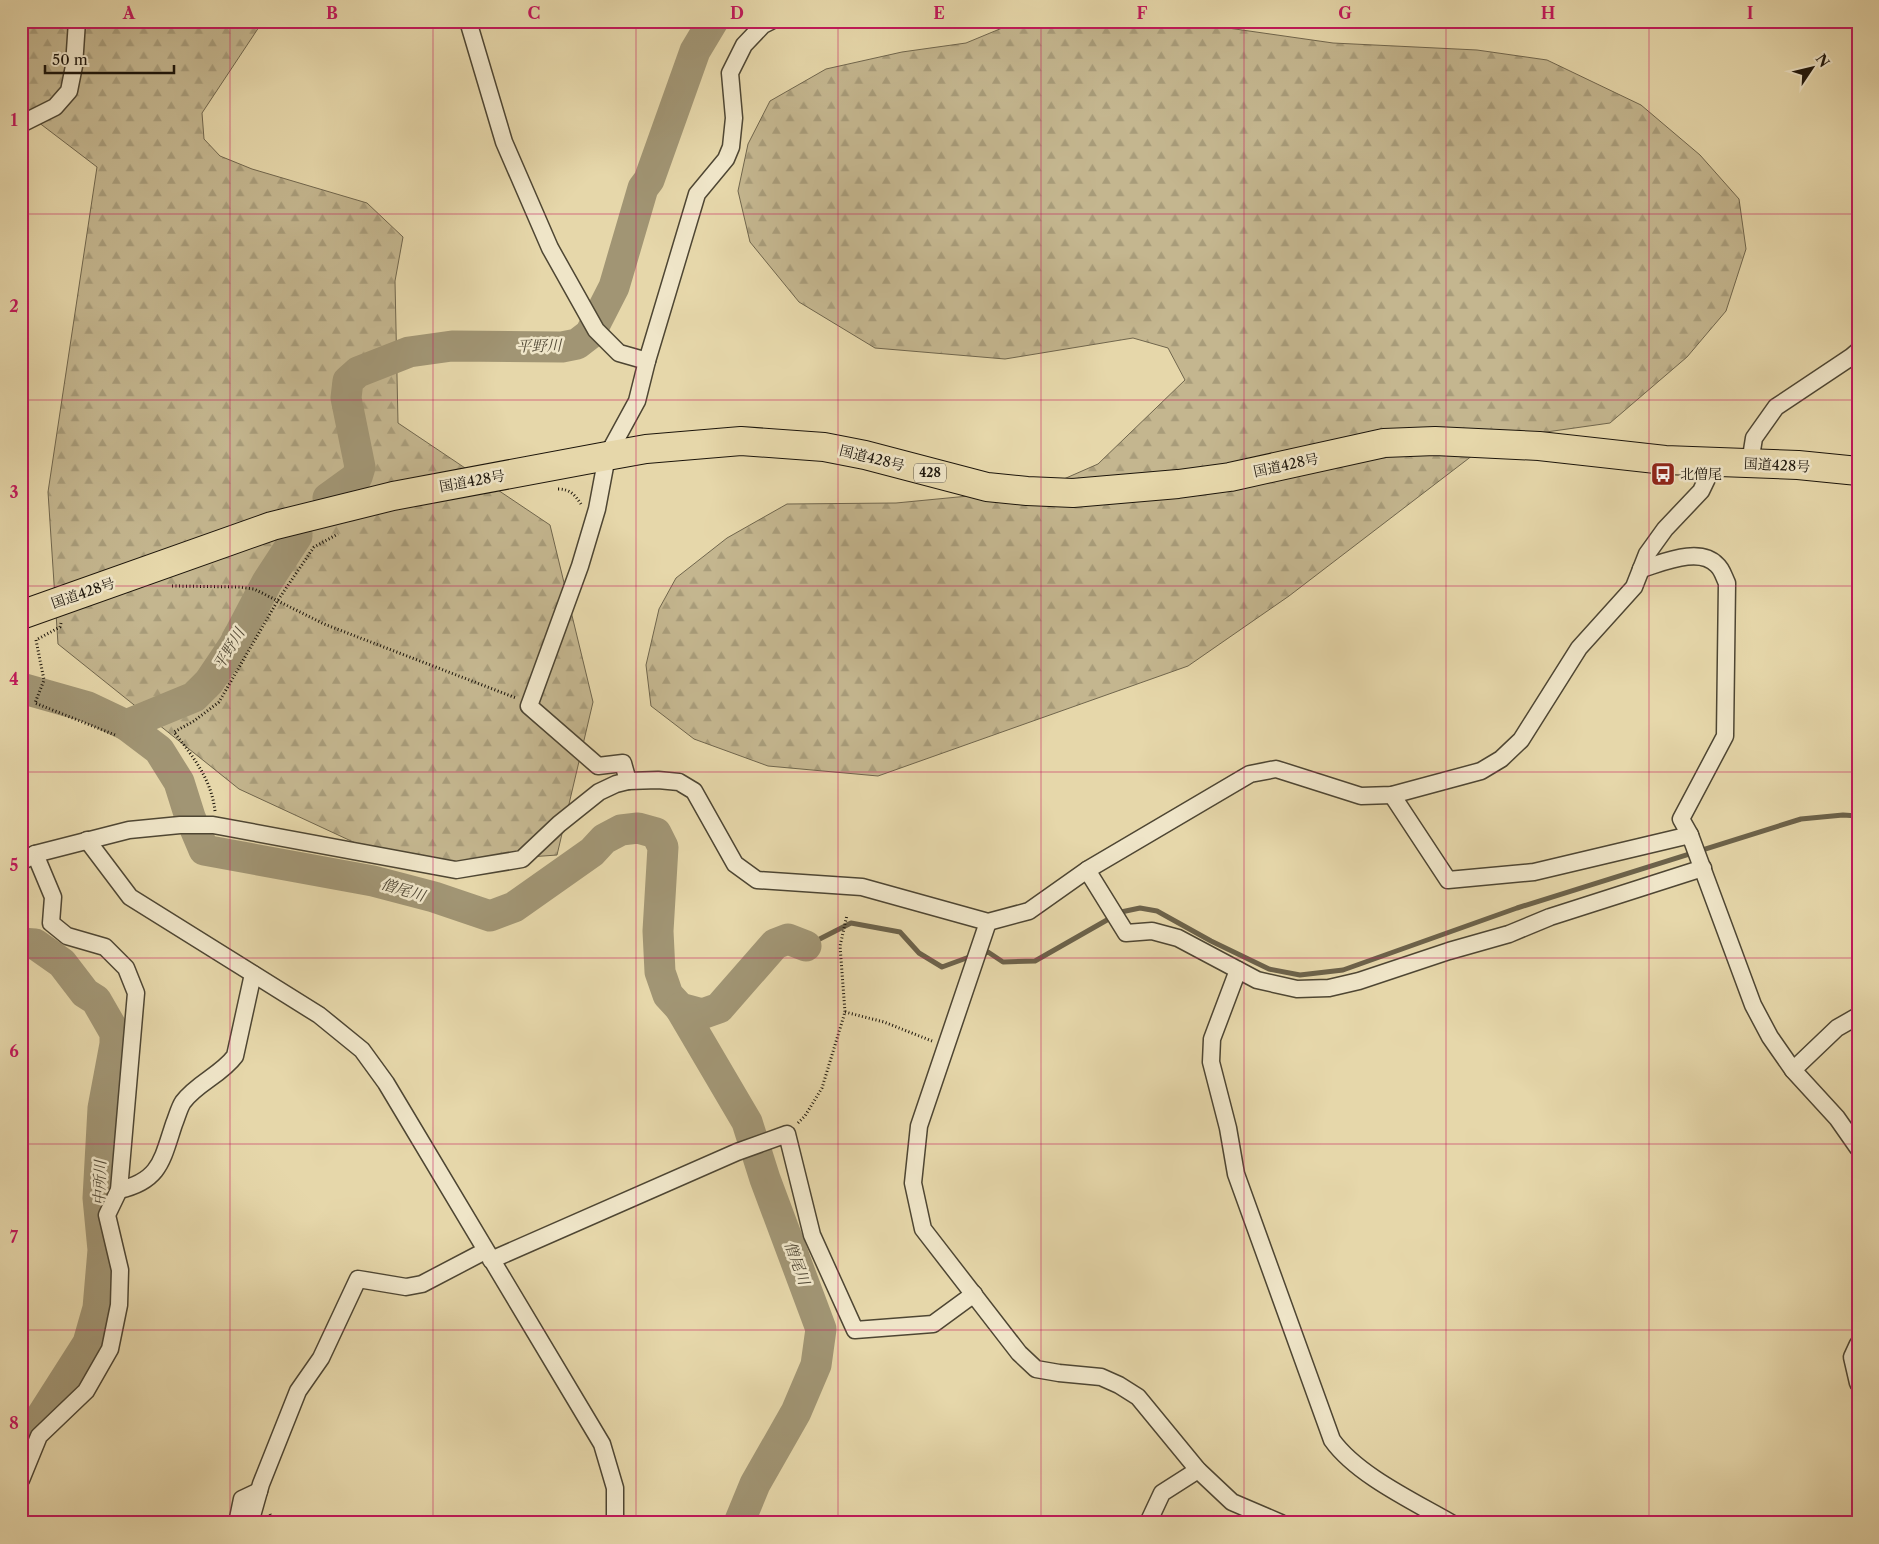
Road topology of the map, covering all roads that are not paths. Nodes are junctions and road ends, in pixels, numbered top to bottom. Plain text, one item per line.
1 (77, 21) edge
2 (468, 21) edge
3 (771, 21) edge
4 (21, 124) edge
5 (1858, 351) edge
6 (647, 361) junction
7 (607, 456) junction
8 (1715, 462) junction
9 (1750, 463) junction
10 (1858, 471) edge
11 (1642, 569) junction
12 (21, 615) edge
13 (628, 781) junction
14 (1392, 796) junction
15 (1690, 835) junction
16 (86, 840) junction
17 (28, 858) edge
18 (1703, 868) junction
19 (1087, 870) junction
20 (988, 922) junction
21 (1238, 970) junction
22 (253, 974) junction
23 (1858, 1016) edge
24 (1793, 1070) junction
25 (1858, 1148) edge
26 (119, 1190) junction
27 (488, 1255) junction
28 (974, 1294) junction
29 (1858, 1344) edge
30 (1858, 1383) edge
31 (1198, 1470) junction
32 (21, 1480) edge
33 (259, 1492) junction
34 (237, 1523) edge
35 (250, 1523) edge
36 (615, 1523) edge
37 (1148, 1523) edge
38 (1281, 1523) edge
39 (1452, 1523) edge

1 - 4 street
2 - 6 street
3 - 6 street
5 - 9 street
6 - 7 street
7 - 8 highway, 国道428号 / 428
7 - 12 highway, 国道428号 / 428
7 - 13 street
8 - 9 highway, 国道428号 / 428
8 - 11 street
9 - 10 highway, 国道428号 / 428
11 - 14 street
11 - 15 street
13 - 16 street
13 - 20 street
14 - 15 street
14 - 19 street
15 - 18 street
16 - 17 street
16 - 22 street
17 - 26 street
18 - 21 street
18 - 24 street
19 - 20 street
19 - 21 street
20 - 28 street
21 - 39 street
22 - 26 street
22 - 27 street
23 - 24 street
24 - 25 street
26 - 32 street
27 - 28 street
27 - 33 street
27 - 36 street
28 - 31 street
29 - 30 street
31 - 37 street
31 - 38 street
33 - 34 street
33 - 35 street

